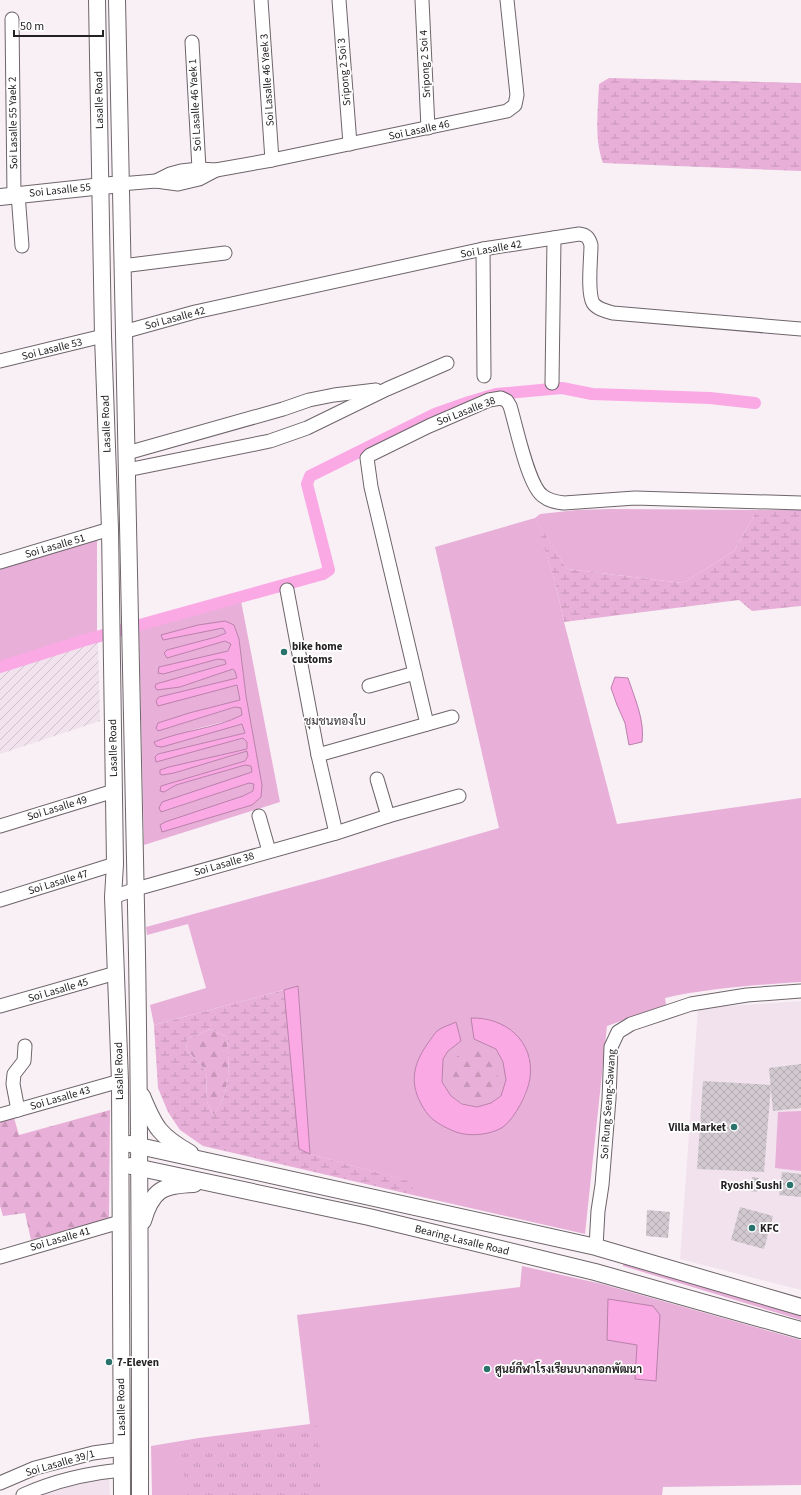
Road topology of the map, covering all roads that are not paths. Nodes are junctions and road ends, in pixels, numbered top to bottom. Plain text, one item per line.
1 (96, 0) edge
2 (117, 0) edge
3 (261, 0) edge
4 (339, 0) edge
5 (422, 0) edge
6 (507, 0) edge
7 (12, 19) dead end
8 (192, 42) dead end
9 (6, 51) edge
10 (428, 128) junction
11 (350, 144) junction
12 (272, 160) junction
13 (199, 169) junction
14 (216, 170) junction
15 (156, 181) junction
16 (120, 184) junction
17 (101, 185) junction
18 (11, 195) edge
19 (554, 238) junction
20 (22, 246) dead end
21 (483, 249) junction
22 (225, 253) dead end
23 (122, 266) junction
24 (801, 329) edge
25 (123, 332) junction
26 (103, 336) junction
27 (0, 361) edge
28 (447, 363) dead end
29 (484, 376) dead end
30 (552, 383) dead end
31 (387, 389) junction
32 (221, 427) junction
33 (227, 449) junction
34 (126, 453) junction
35 (127, 470) junction
36 (801, 503) edge
37 (110, 529) junction
38 (0, 562) edge
39 (287, 590) dead end
40 (416, 673) junction
41 (369, 686) dead end
42 (452, 717) dead end
43 (427, 724) junction
44 (318, 755) junction
45 (377, 779) dead end
46 (114, 790) junction
47 (459, 796) dead end
48 (259, 816) dead end
49 (388, 816) junction
50 (0, 826) edge
51 (336, 833) junction
52 (269, 851) junction
53 (115, 864) junction
54 (136, 888) junction
55 (113, 897) junction
56 (0, 900) edge
57 (137, 956) junction
58 (116, 966) junction
59 (801, 991) edge
60 (0, 1006) edge
61 (25, 1046) dead end
62 (139, 1069) junction
63 (120, 1081) junction
64 (18, 1110) junction
65 (0, 1115) edge
66 (120, 1143) junction
67 (139, 1146) junction
68 (120, 1164) junction
69 (218, 1164) junction
70 (140, 1167) junction
71 (223, 1186) junction
72 (120, 1222) junction
73 (140, 1247) junction
74 (596, 1247) junction
75 (615, 1253) junction
76 (0, 1256) edge
77 (609, 1276) junction
78 (801, 1306) edge
79 (801, 1330) edge
80 (122, 1449) junction
81 (122, 1470) junction
82 (0, 1483) edge
83 (23, 1495) edge
84 (122, 1495) edge
85 (140, 1495) edge

1 - 17 street, Lasalle Road
2 - 16 street, Lasalle Road
3 - 12 street, Soi Lasalle 46 Yaek 3
4 - 11 street, Sripong 2 Soi 3
5 - 10 street, Sripong 2 Soi 4
6 - 10 street, Soi Lasalle 46
7 - 9 street, Soi Lasalle 55 Yaek 2
8 - 13 street, Soi Lasalle 46 Yaek 1
9 - 18 street, Soi Lasalle 55 Yaek 2
10 - 11 street, Soi Lasalle 46
11 - 12 street, Soi Lasalle 46
12 - 14 street, Soi Lasalle 46
13 - 14 street, Soi Lasalle 46
13 - 15 street, Soi Lasalle 46
14 - 15 street, Soi Lasalle 46
15 - 16 street, Soi Lasalle 46
16 - 17 street, Soi Lasalle 55
16 - 23 street, Lasalle Road
17 - 18 street, Soi Lasalle 55
17 - 26 street, Lasalle Road
18 - 20 street, Soi Lasalle 55 Yaek 2
19 - 21 street, Soi Lasalle 42
19 - 24 street, Soi Lasalle 42
19 - 30 street
21 - 25 street, Soi Lasalle 42
21 - 29 street
22 - 23 street
23 - 25 street, Lasalle Road
25 - 34 street, Lasalle Road
26 - 27 street, Soi Lasalle 53
26 - 37 street, Lasalle Road
28 - 31 street
31 - 32 street
31 - 33 street
32 - 33 street
32 - 34 street
33 - 35 street
34 - 35 street, Lasalle Road
35 - 54 street, Lasalle Road
36 - 40 street, Soi Lasalle 38
37 - 38 street, Soi Lasalle 51
37 - 46 street, Lasalle Road
39 - 44 street
40 - 41 street
40 - 43 street, Soi Lasalle 38
42 - 43 street
43 - 44 street
44 - 51 street
45 - 49 street
46 - 50 street, Soi Lasalle 49
46 - 53 street, Lasalle Road
47 - 49 street, Soi Lasalle 38
48 - 52 street
49 - 51 street, Soi Lasalle 38
51 - 52 street, Soi Lasalle 38
52 - 54 street, Soi Lasalle 38
53 - 55 street, Lasalle Road
53 - 56 street, Soi Lasalle 47
54 - 55 street, Soi Lasalle 38
54 - 57 street, Lasalle Road
55 - 58 street, Lasalle Road
57 - 58 street
57 - 62 street, Lasalle Road
58 - 60 street, Soi Lasalle 45
58 - 63 street, Lasalle Road
59 - 74 street, Soi Rung Seang-Sawang
61 - 64 street
62 - 67 street, Lasalle Road
62 - 69 street
63 - 64 street, Soi Lasalle 43
63 - 66 street, Lasalle Road
64 - 65 street, Soi Lasalle 43
66 - 67 street, Bearing-Lasalle Road
66 - 68 street, Lasalle Road
67 - 69 street, Bearing-Lasalle Road
67 - 70 street, Lasalle Road
68 - 70 street, Bearing-Lasalle Road
68 - 72 street, Lasalle Road
69 - 74 street, Bearing-Lasalle Road
70 - 71 street, Bearing-Lasalle Road
70 - 73 street, Lasalle Road
71 - 73 street
71 - 77 street, Bearing-Lasalle Road
72 - 76 street, Soi Lasalle 41
72 - 80 street, Lasalle Road
73 - 85 street, Lasalle Road
74 - 75 street, Bearing-Lasalle Road
75 - 77 street
75 - 78 street, Bearing-Lasalle Road
77 - 79 street, Bearing-Lasalle Road
80 - 81 street, Lasalle Road
80 - 82 street, Soi Lasalle 39/1
81 - 83 street
81 - 84 street, Lasalle Road

